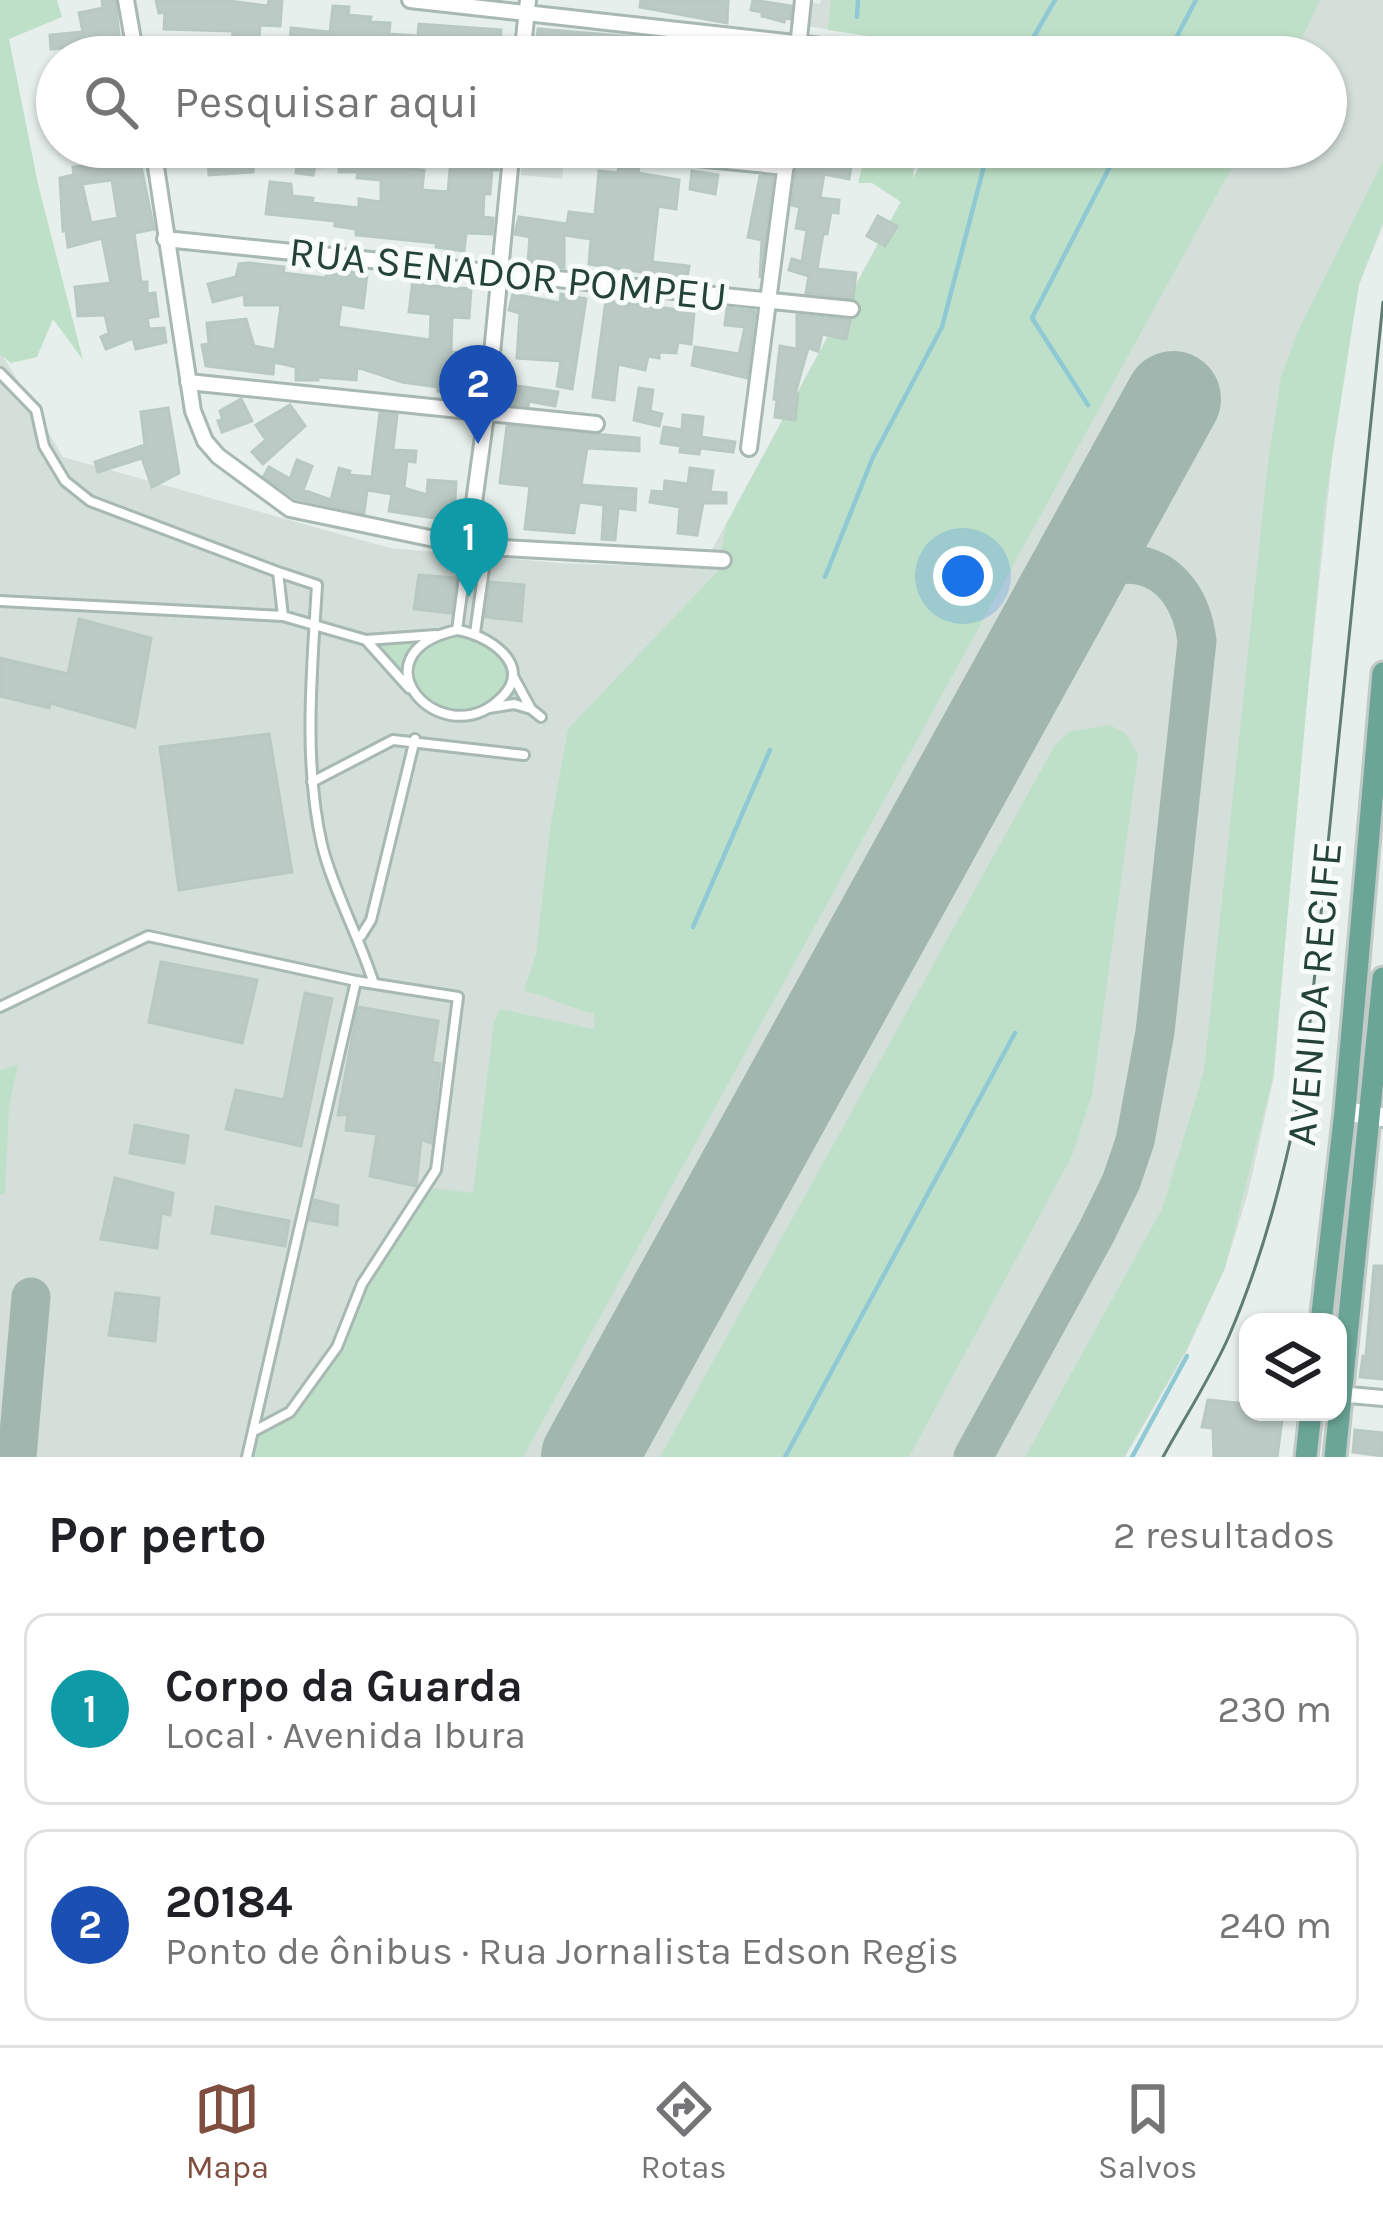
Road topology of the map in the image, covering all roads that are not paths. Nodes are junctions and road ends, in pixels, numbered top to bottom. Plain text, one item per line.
1 (126, 0) edge
2 (410, 0) edge
3 (803, 0) edge
4 (527, 8) edge
5 (132, 36) edge
6 (708, 36) edge
7 (799, 36) edge
8 (156, 168) edge
9 (510, 168) edge
10 (787, 168) edge
11 (165, 238) junction
12 (500, 274) junction
13 (770, 301) junction
14 (851, 309) dead end
15 (0, 373) edge
16 (188, 382) junction
17 (486, 415) junction
18 (596, 424) dead end
19 (749, 448) dead end
20 (468, 546) junction
21 (487, 548) junction
22 (723, 560) dead end
23 (278, 572) junction
24 (0, 602) edge
25 (283, 616) junction
26 (315, 626) junction
27 (458, 630) junction
28 (475, 633) junction
29 (437, 634) junction
30 (366, 640) junction
31 (1383, 673) edge
32 (513, 675) junction
33 (409, 688) junction
34 (488, 709) junction
35 (531, 709) junction
36 (541, 718) dead end
37 (415, 739) junction
38 (524, 755) dead end
39 (312, 782) junction
40 (360, 938) junction
41 (1383, 978) edge
42 (356, 981) junction
43 (374, 984) junction
44 (0, 1007) edge
45 (1345, 1111) junction
46 (1377, 1116) edge
47 (1322, 1313) edge
48 (1347, 1341) edge
49 (1347, 1395) edge
50 (1383, 1398) edge
51 (1310, 1421) edge
52 (1338, 1421) edge
53 (256, 1430) junction
54 (247, 1457) edge
55 (1306, 1457) edge
56 (1335, 1457) edge

1 - 5 street
2 - 4 street
3 - 7 street
4 - 6 street
8 - 11 street
9 - 12 street
10 - 13 street
11 - 12 street, RUA SENADOR POMPEU
11 - 16 street
12 - 13 street, RUA SENADOR POMPEU
12 - 17 street
13 - 14 street, RUA SENADOR POMPEU
13 - 19 street
15 - 23 lane
16 - 17 street
16 - 20 street
17 - 18 street
17 - 20 street
20 - 21 street
20 - 27 lane
21 - 22 street
21 - 28 lane
23 - 25 lane
23 - 26 lane
24 - 25 lane
25 - 26 lane
26 - 30 lane
26 - 39 lane
27 - 28 lane
27 - 29 lane
28 - 32 lane
29 - 30 lane
29 - 33 lane
30 - 33 lane
31 - 45 main road, AVENIDA RECIFE
32 - 34 lane
32 - 35 lane
33 - 34 lane
34 - 35 lane
35 - 36 lane
37 - 38 lane
37 - 39 lane
37 - 40 lane
39 - 40 lane
40 - 43 lane
41 - 46 main road, AVENIDA RECIFE
42 - 43 lane
42 - 44 lane
42 - 53 lane
43 - 53 lane
45 - 46 main road
45 - 47 main road, AVENIDA RECIFE
46 - 48 main road, AVENIDA RECIFE
49 - 50 street
51 - 55 main road
52 - 56 main road, AVENIDA RECIFE
53 - 54 lane

